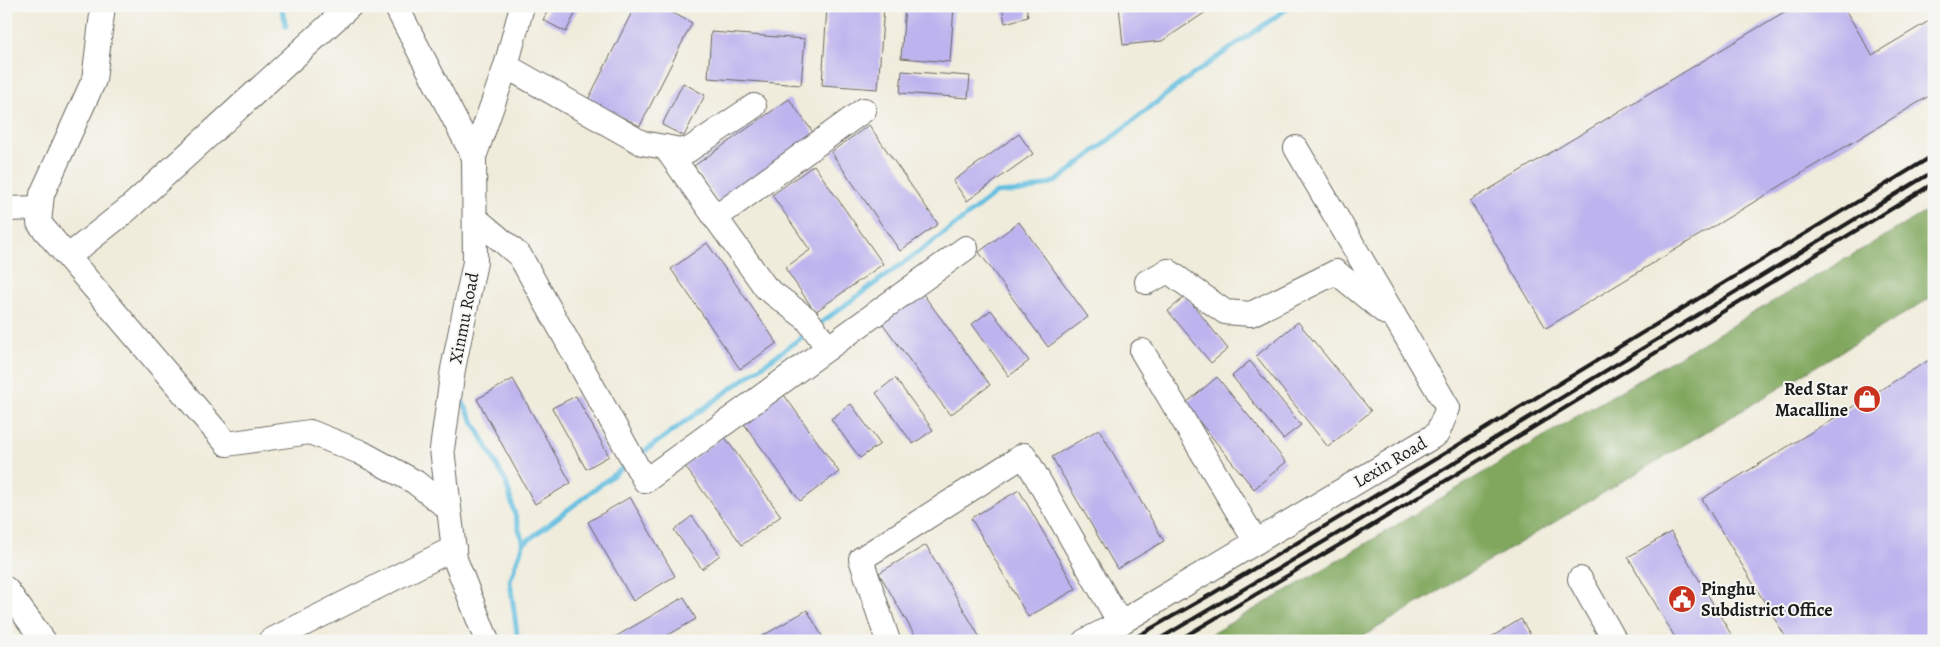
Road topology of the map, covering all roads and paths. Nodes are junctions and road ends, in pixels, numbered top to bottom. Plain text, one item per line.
1 (104, 6) edge
2 (350, 6) edge
3 (396, 6) edge
4 (522, 6) edge
5 (506, 66) junction
6 (754, 106) dead end
7 (864, 110) dead end
8 (665, 147) junction
9 (1296, 148) dead end
10 (474, 157) junction
11 (40, 208) junction
12 (6, 209) edge
13 (474, 218) junction
14 (715, 218) junction
15 (966, 248) dead end
16 (68, 256) junction
17 (1146, 282) dead end
18 (1399, 323) junction
19 (828, 348) junction
20 (1142, 350) dead end
21 (449, 509) junction
22 (1256, 542) junction
23 (454, 548) junction
24 (1580, 579) dead end
25 (6, 589) edge
26 (1120, 622) junction
27 (33, 638) edge
28 (270, 641) edge
29 (488, 641) edge
30 (888, 641) edge
31 (1084, 641) edge
32 (1614, 641) edge

1 - 11 street
2 - 16 street
3 - 10 street, Xinmu Road
4 - 5 street
5 - 8 street
5 - 10 street
6 - 8 street
7 - 14 street
8 - 14 street
9 - 18 street, Lexin Road
10 - 13 street, Xinmu Road
11 - 12 street
11 - 16 street
13 - 19 street
13 - 21 street, Xinmu Road
14 - 19 street
15 - 19 street
16 - 21 street
17 - 18 street
18 - 22 street, Lexin Road
20 - 22 street
21 - 23 street, Xinmu Road
22 - 26 street, Lexin Road
23 - 28 street
23 - 29 street, Xinmu Road
24 - 32 street
25 - 27 street
26 - 30 street
26 - 31 street, Lexin Road

